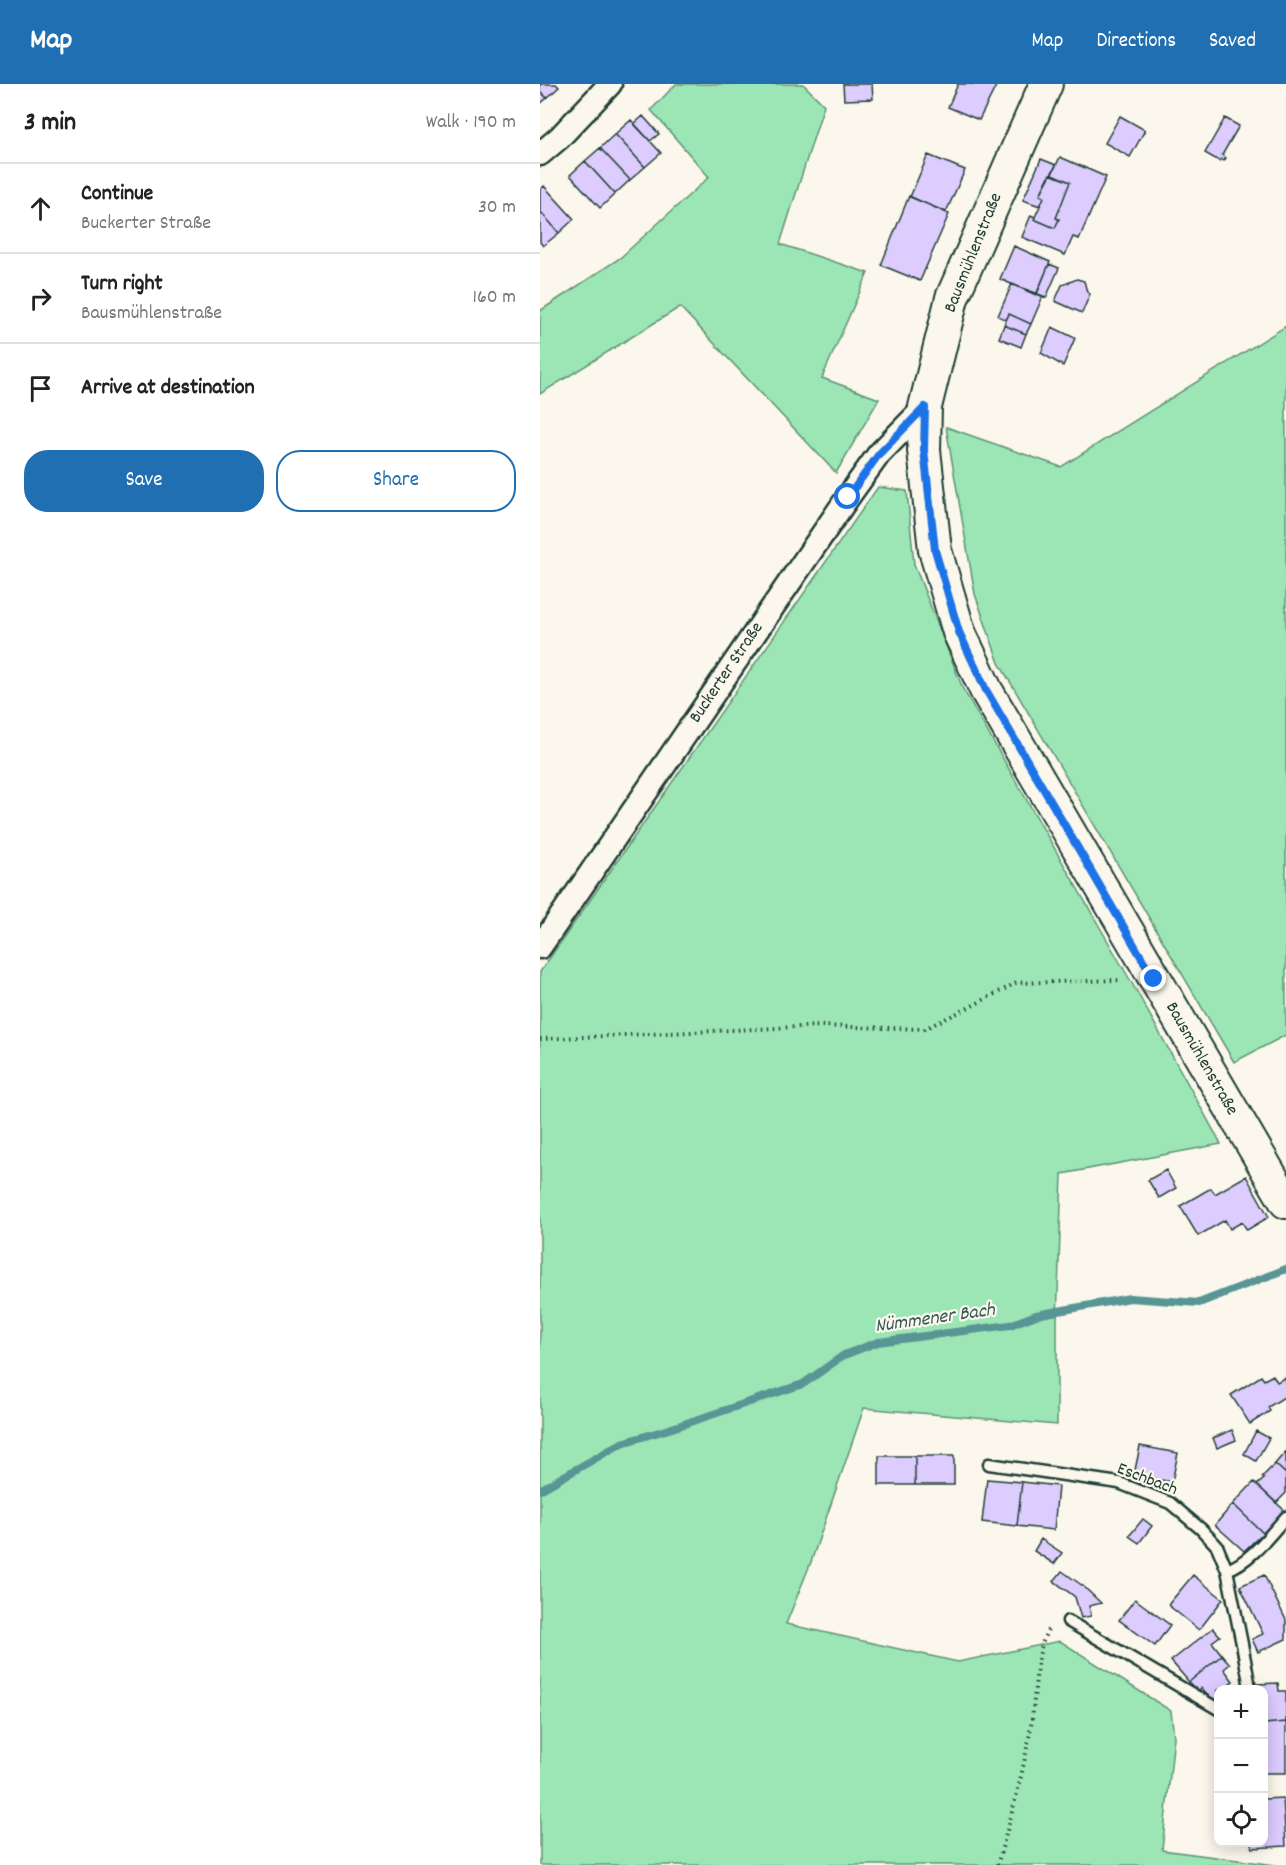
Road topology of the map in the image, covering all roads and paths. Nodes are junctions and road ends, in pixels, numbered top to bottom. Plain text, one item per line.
1 (610, 84) edge
2 (1046, 84) edge
3 (540, 154) edge
4 (925, 407) junction
5 (540, 947) edge
6 (1154, 979) junction
7 (540, 1039) edge
8 (1286, 1202) edge
9 (989, 1464) dead end
10 (1286, 1517) edge
11 (1227, 1570) junction
12 (1068, 1621) joint
13 (1249, 1685) edge
14 (1214, 1707) edge
15 (997, 1865) edge

1 - 3 street
2 - 4 street, Bausmühlenstraße
4 - 5 street, Buckerter Straße
4 - 6 street, Bausmühlenstraße
6 - 7 path
6 - 8 street, Bausmühlenstraße
9 - 11 lane, Eschbach
10 - 11 lane
11 - 13 lane, Eschbach
12 - 14 lane
12 - 15 path

